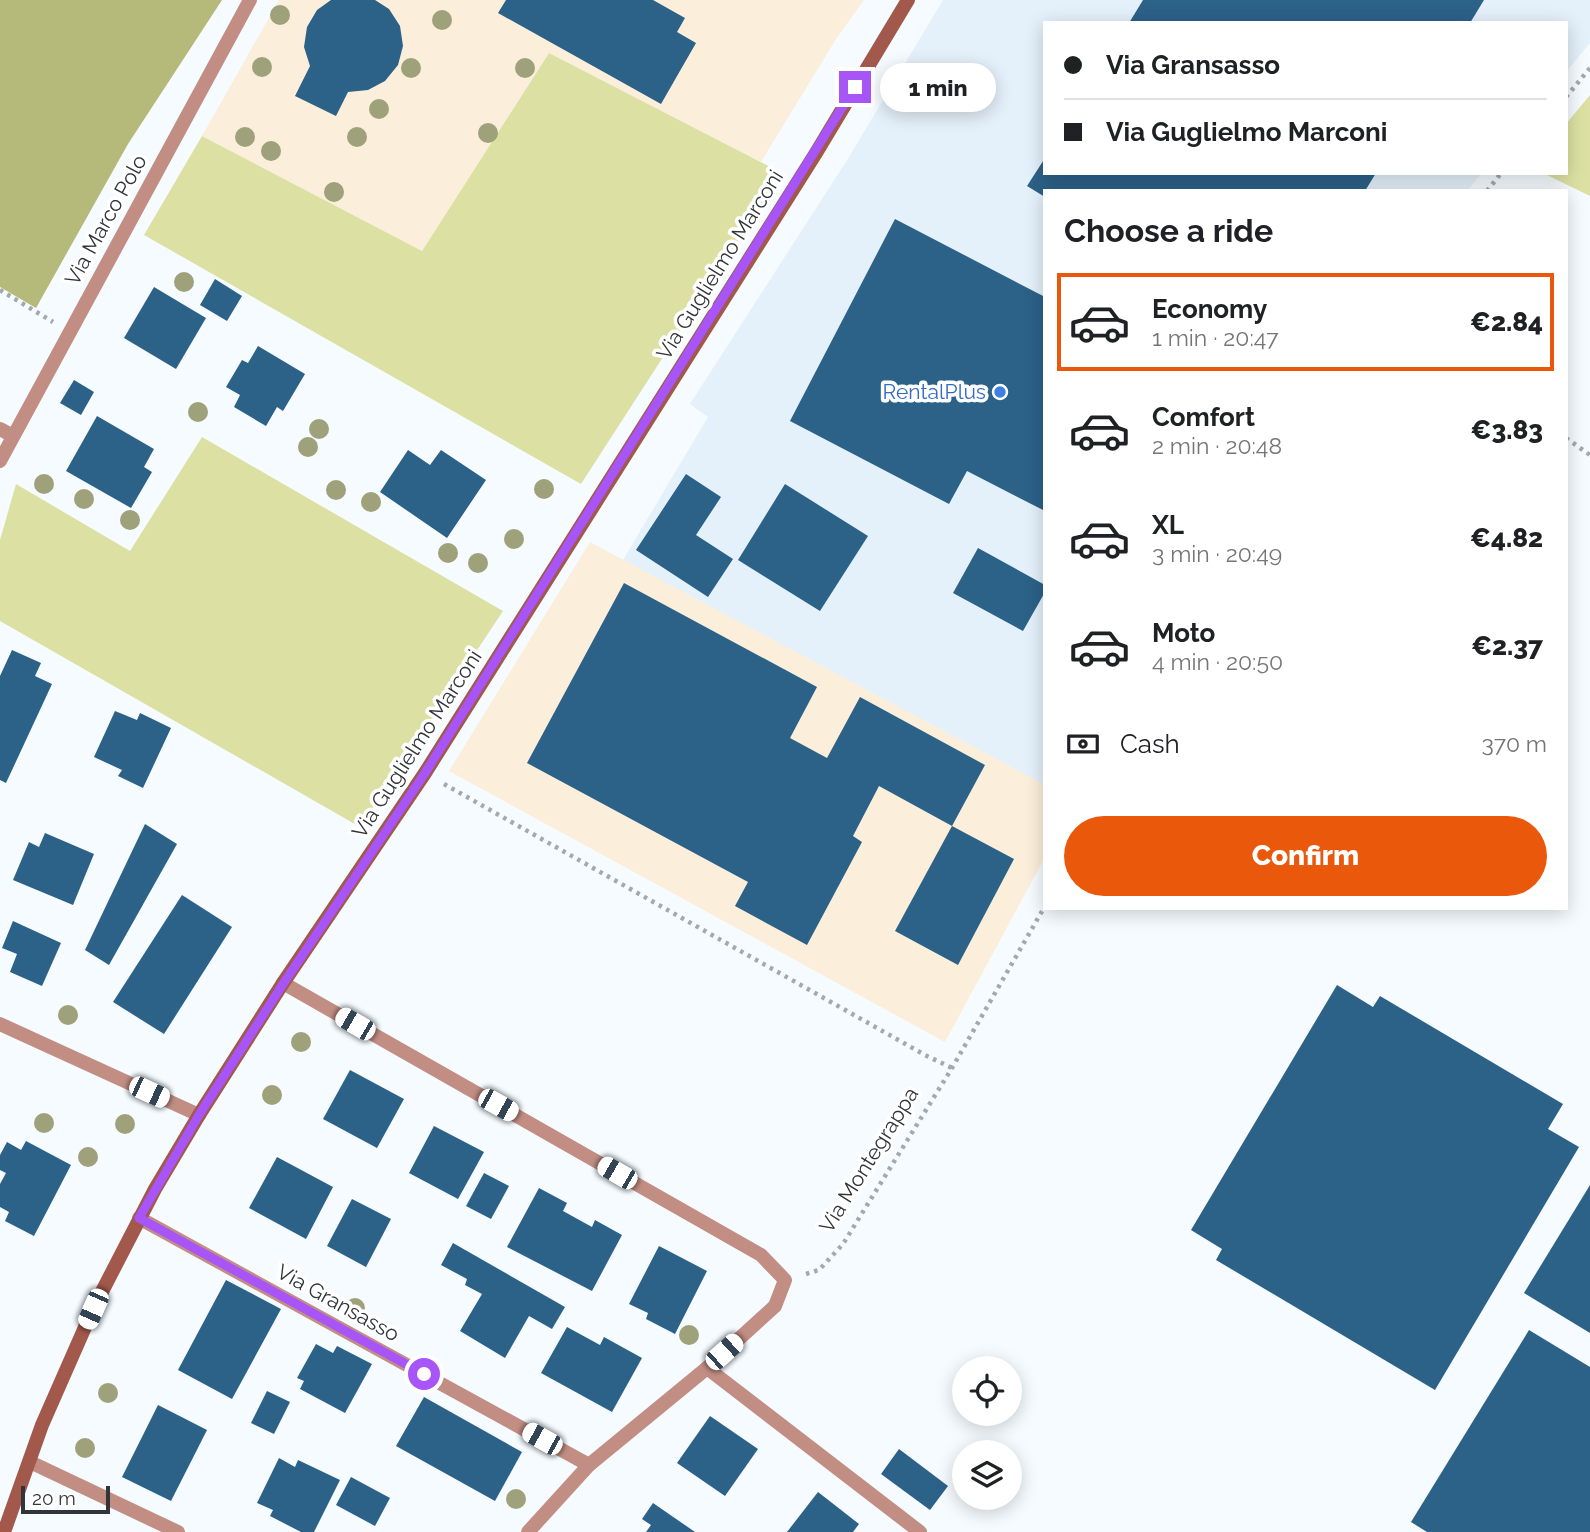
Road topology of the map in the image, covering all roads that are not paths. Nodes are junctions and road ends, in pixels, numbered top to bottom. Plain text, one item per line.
1 (250, 0) edge
2 (908, 0) edge
3 (6, 433) edge
4 (0, 461) edge
5 (283, 984) junction
6 (0, 1024) edge
7 (199, 1115) junction
8 (139, 1218) junction
9 (707, 1367) junction
10 (30, 1462) junction
11 (589, 1465) junction
12 (4, 1532) edge
13 (178, 1532) edge
14 (528, 1532) edge
15 (920, 1532) edge

1 - 3 street, Via Marco Polo
2 - 5 street, Via Guglielmo Marconi
3 - 4 street, Via Marco Polo
5 - 7 street, Via Guglielmo Marconi
5 - 9 street
6 - 7 street
7 - 8 street, Via Guglielmo Marconi
8 - 10 street, Via Guglielmo Marconi
8 - 11 street, Via Gransasso
9 - 11 street
9 - 15 street
10 - 12 street, Via Guglielmo Marconi
10 - 13 street
11 - 14 street

